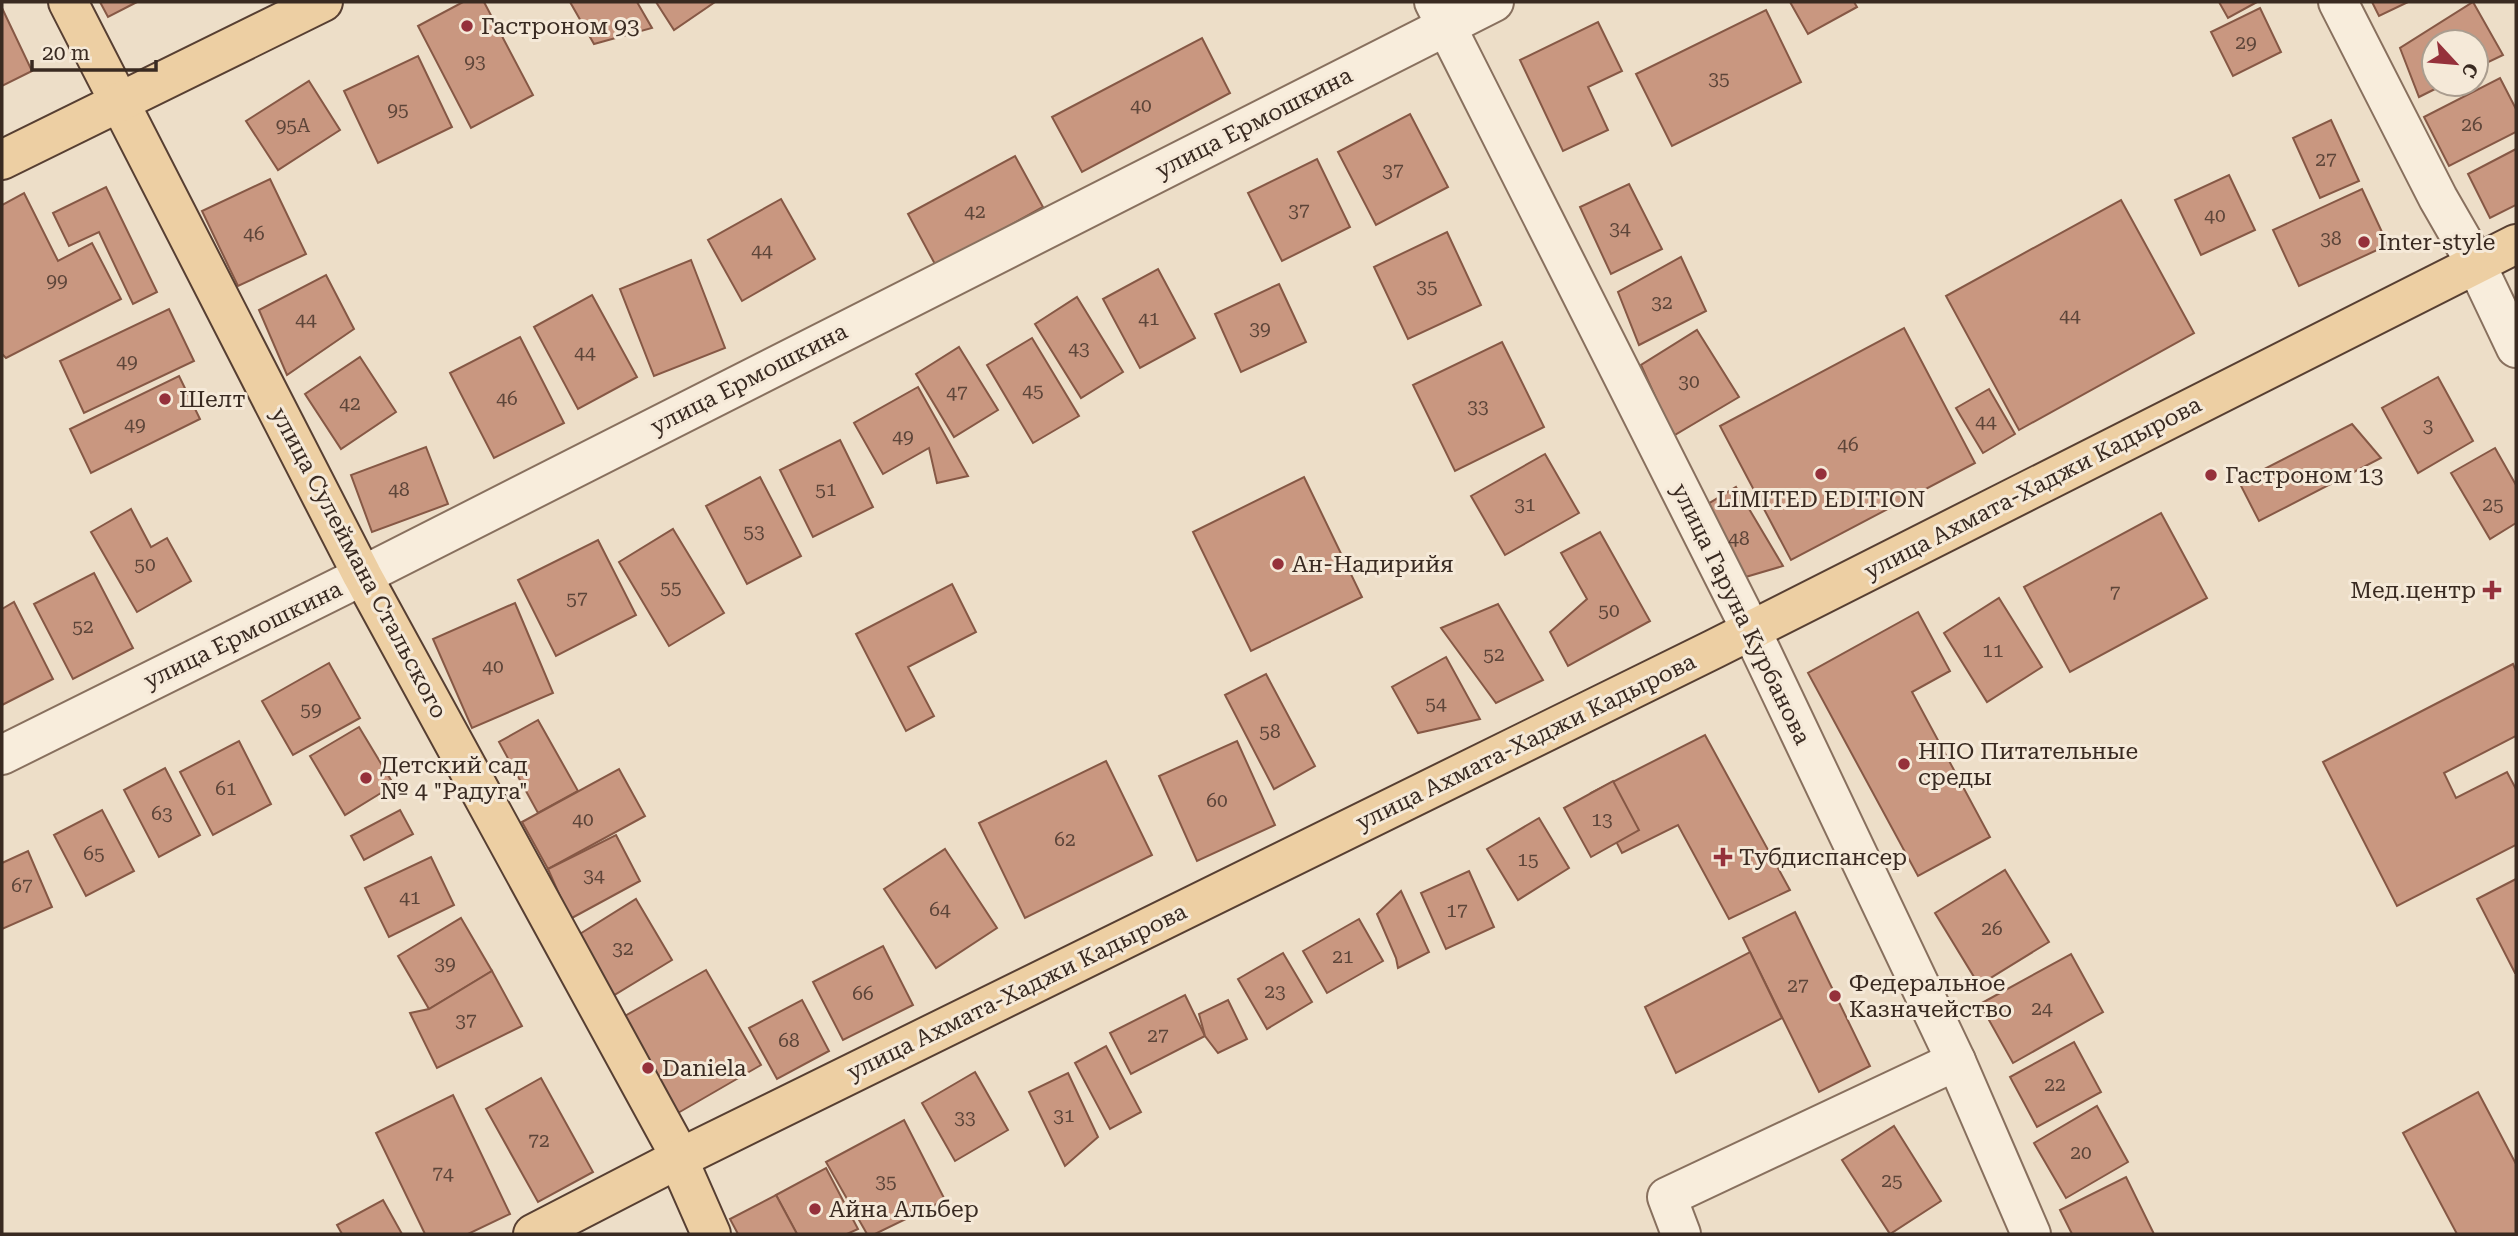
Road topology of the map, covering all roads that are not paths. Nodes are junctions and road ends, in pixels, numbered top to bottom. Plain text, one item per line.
1 (59, 2) edge
2 (68, 2) edge
3 (323, 2) edge
4 (1494, 2) edge
5 (2338, 2) edge
6 (1440, 14) edge
7 (116, 104) junction
8 (2, 160) edge
9 (2516, 244) edge
10 (2476, 264) junction
11 (2516, 348) edge
12 (358, 577) junction
13 (1752, 630) junction
14 (2, 755) edge
15 (1956, 1061) junction
16 (673, 1162) junction
17 (533, 1234) edge
18 (700, 1234) edge
19 (711, 1234) edge
20 (1681, 1234) edge
21 (2031, 1234) edge

1 - 7 main road, улица Сулеймана Стальского
2 - 7 main road, улица Сулеймана Стальского
3 - 7 main road
4 - 6 street, улица Ермошкина
5 - 10 street
6 - 12 street, улица Ермошкина
6 - 13 street, улица Гаруна Курбанова
7 - 8 main road
7 - 12 main road, улица Сулеймана Стальского
9 - 10 main road, улица Ахмата-Хаджи Кадырова
10 - 11 street
10 - 13 main road, улица Ахмата-Хаджи Кадырова
12 - 14 street, улица Ермошкина
12 - 16 main road, улица Сулеймана Стальского
13 - 15 street, улица Гаруна Курбанова
13 - 16 main road, улица Ахмата-Хаджи Кадырова
15 - 20 street
15 - 21 street, улица Гаруна Курбанова
16 - 17 main road, улица Ахмата-Хаджи Кадырова
16 - 18 main road, улица Сулеймана Стальского
16 - 19 main road, улица Сулеймана Стальского

